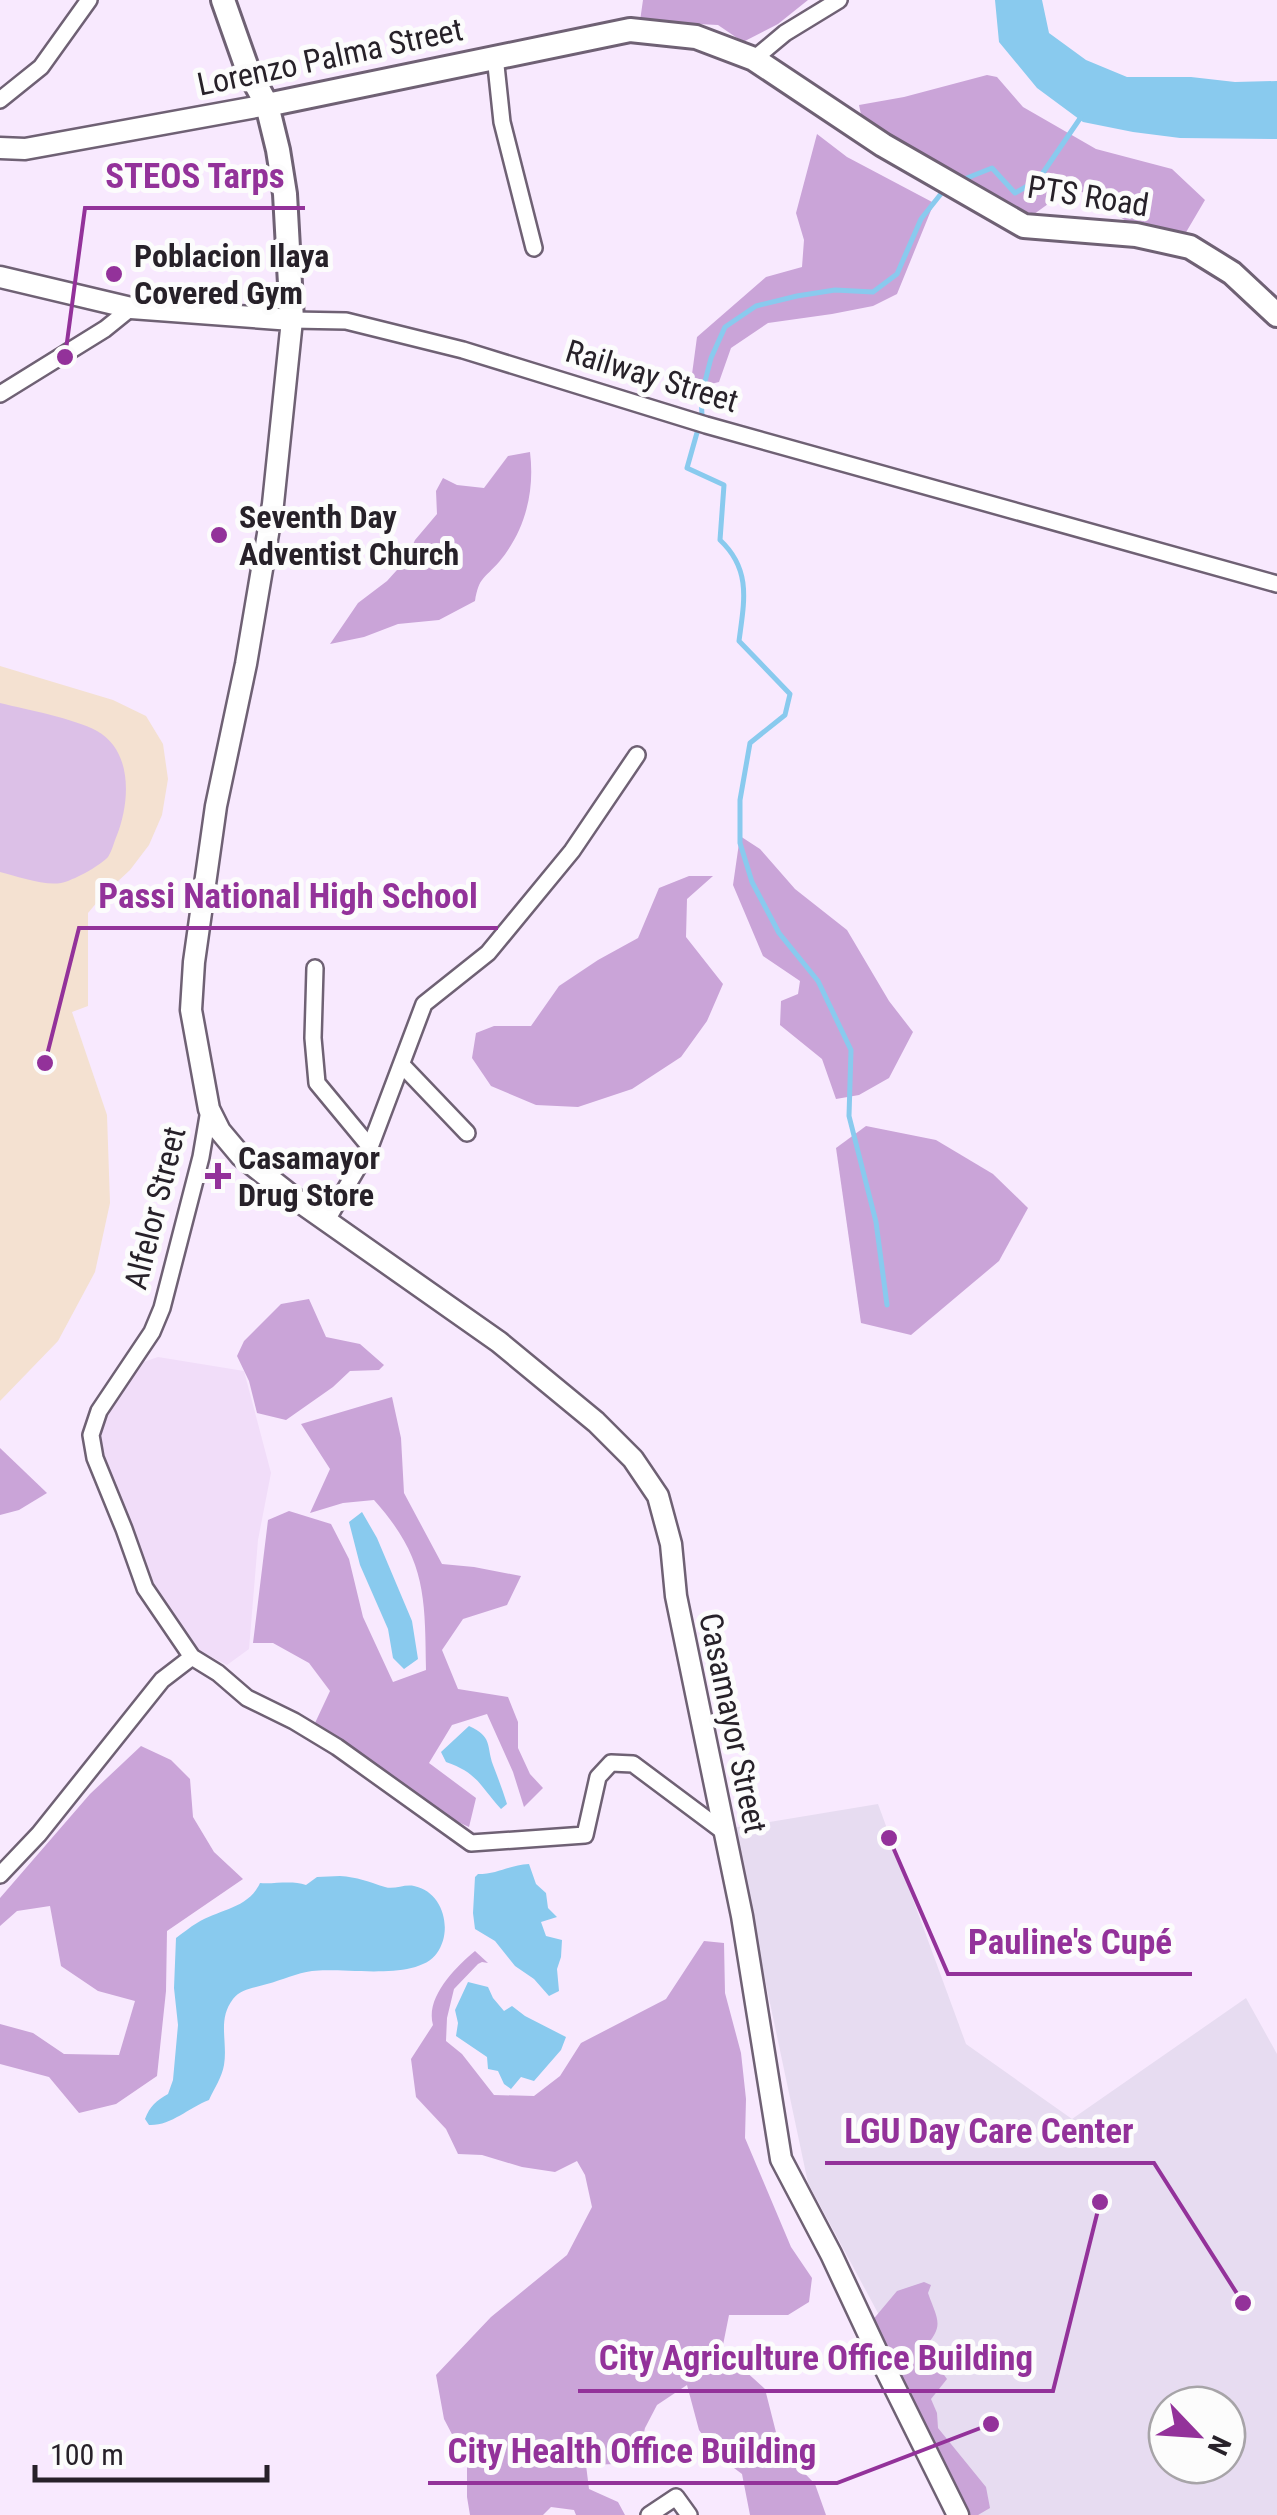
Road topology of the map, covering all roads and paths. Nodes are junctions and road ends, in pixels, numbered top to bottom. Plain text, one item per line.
1 (89, 0) edge
2 (223, 0) edge
3 (839, 0) edge
4 (495, 56) junction
5 (754, 59) junction
6 (0, 100) edge
7 (267, 105) junction
8 (884, 145) joint
9 (0, 148) edge
10 (534, 248) dead end
11 (0, 277) edge
12 (131, 308) junction
13 (1277, 315) edge
14 (292, 320) junction
15 (0, 394) edge
16 (1277, 584) edge
17 (637, 754) dead end
18 (315, 968) dead end
19 (402, 1065) junction
20 (209, 1109) junction
21 (467, 1133) dead end
22 (370, 1147) junction
23 (327, 1220) junction
24 (192, 1657) junction
25 (724, 1832) junction
26 (0, 1875) edge
27 (650, 2515) edge
28 (689, 2515) edge
29 (958, 2515) edge

1 - 6 street
2 - 7 main road
3 - 5 street
4 - 5 main road, Lorenzo Palma Street
4 - 7 main road, Lorenzo Palma Street
4 - 10 street
5 - 8 main road, Lorenzo Palma Street
7 - 9 street, Lorenzo Palma Street
7 - 14 main road
8 - 13 main road, PTS Road
11 - 12 street, Railway Street
12 - 14 street, Railway Street
12 - 15 street
14 - 16 street, Railway Street
14 - 20 street, Alfelor Street
17 - 19 street
18 - 22 street
19 - 21 street
19 - 22 street
20 - 23 street, Casamayor Street
20 - 24 street, Alfelor Street
22 - 23 street
23 - 25 street, Casamayor Street
24 - 25 street
24 - 26 street
25 - 29 street, Casamayor Street
27 - 28 street

